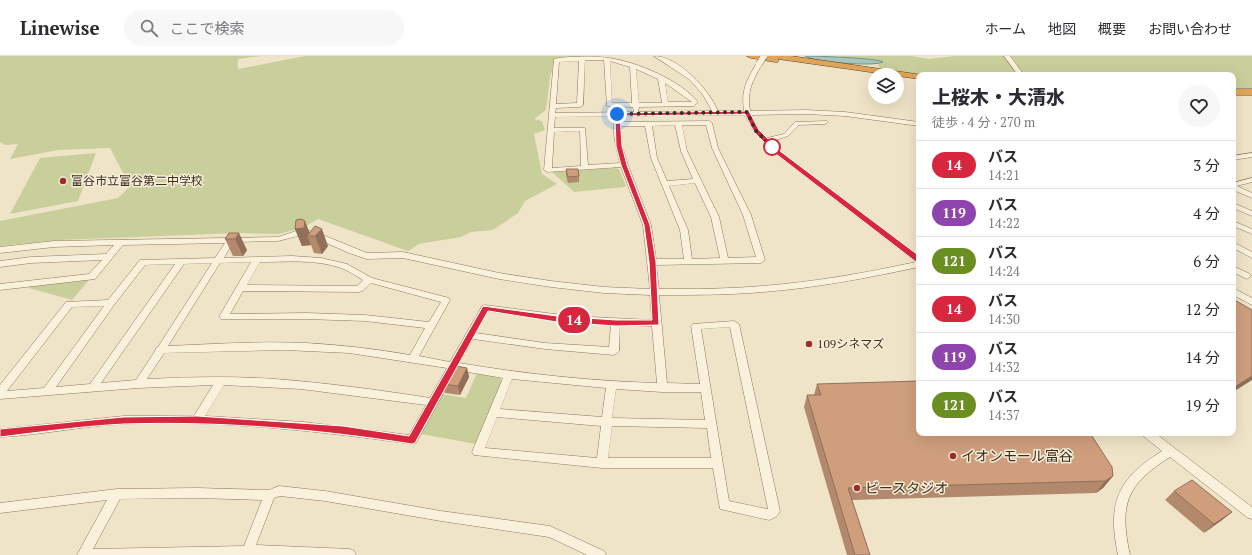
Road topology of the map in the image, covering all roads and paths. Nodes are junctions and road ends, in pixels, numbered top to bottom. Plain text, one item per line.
1 (657, 56) edge
2 (751, 56) edge
3 (764, 56) edge
4 (773, 56) edge
5 (1007, 56) edge
6 (582, 59) junction
7 (607, 59) junction
8 (633, 67) junction
9 (1020, 72) edge
10 (868, 74) edge
11 (916, 76) edge
12 (904, 78) edge
13 (662, 79) junction
14 (916, 80) edge
15 (1236, 92) edge
16 (1252, 92) edge
17 (1236, 96) edge
18 (1252, 96) edge
19 (636, 105) junction
20 (665, 105) junction
21 (553, 106) junction
22 (747, 112) junction
23 (716, 113) junction
24 (617, 114) junction
25 (636, 114) junction
26 (553, 115) junction
27 (825, 122) dead end
28 (617, 124) junction
29 (648, 124) junction
30 (678, 124) junction
31 (916, 124) edge
32 (552, 130) junction
33 (765, 141) junction
34 (1252, 155) edge
35 (1236, 158) edge
36 (624, 165) junction
37 (585, 168) junction
38 (1252, 180) edge
39 (697, 182) junction
40 (664, 184) junction
41 (1236, 185) edge
42 (1236, 188) edge
43 (1252, 196) edge
44 (1236, 206) edge
45 (1252, 214) edge
46 (1236, 224) edge
47 (1252, 232) edge
48 (231, 240) junction
49 (121, 242) junction
50 (1236, 247) edge
51 (0, 250) edge
52 (1252, 255) edge
53 (108, 257) junction
54 (916, 258) edge
55 (257, 260) junction
56 (218, 261) junction
57 (725, 261) junction
58 (181, 262) junction
59 (652, 262) junction
60 (688, 262) junction
61 (0, 264) edge
62 (916, 265) edge
63 (1236, 270) edge
64 (1250, 276) edge
65 (369, 280) junction
66 (0, 287) edge
67 (241, 288) junction
68 (654, 292) junction
69 (1236, 293) edge
70 (1252, 302) edge
71 (111, 303) junction
72 (616, 323) junction
73 (656, 323) junction
74 (432, 326) junction
75 (470, 335) junction
76 (159, 350) junction
77 (413, 358) junction
78 (454, 365) junction
79 (509, 375) junction
80 (221, 380) junction
81 (139, 384) junction
82 (611, 385) junction
83 (92, 388) junction
84 (662, 388) junction
85 (705, 388) junction
86 (47, 392) junction
87 (0, 393) edge
88 (433, 402) junction
89 (494, 413) junction
90 (197, 420) junction
91 (605, 422) junction
92 (710, 424) junction
93 (0, 433) edge
94 (1151, 436) edge
95 (1170, 451) junction
96 (602, 463) junction
97 (716, 463) junction
98 (117, 494) junction
99 (270, 495) junction
100 (0, 508) edge
101 (1252, 514) edge
102 (247, 553) edge
103 (83, 555) edge
104 (87, 555) edge
105 (350, 555) edge
106 (600, 555) edge
107 (1124, 555) edge

1 - 23 street
2 - 10 highway
3 - 22 street, bridge
4 - 11 highway
5 - 9 street
6 - 7 street
6 - 21 street
6 - 21 street
7 - 8 street
7 - 19 street
8 - 13 street
8 - 19 street
12 - 14 highway
13 - 20 street
13 - 20 street
15 - 16 highway
17 - 18 highway
19 - 20 street
19 - 25 street
21 - 26 street
22 - 23 street
22 - 31 street
22 - 33 street
23 - 25 street
24 - 25 street
24 - 26 street
24 - 28 street
26 - 32 street
27 - 33 street
28 - 29 street
28 - 36 street
29 - 30 street
29 - 40 street
30 - 39 street
30 - 57 street
32 - 37 street
32 - 37 street
33 - 54 street
34 - 35 street
36 - 37 street
36 - 59 street
38 - 41 street
39 - 40 street
39 - 57 street
40 - 60 street
42 - 43 street
44 - 45 street
46 - 47 street
48 - 49 street
48 - 56 street
48 - 68 street
49 - 51 street
49 - 53 street
50 - 52 street
53 - 61 street
53 - 66 street
55 - 56 street
55 - 65 street
55 - 67 street
56 - 58 street
56 - 76 street
57 - 60 street
58 - 71 street
58 - 83 street
59 - 60 street
59 - 68 street
62 - 68 street
63 - 64 street
65 - 67 street
65 - 74 street
67 - 74 street
68 - 73 street
69 - 70 street
71 - 86 street
71 - 87 street
72 - 73 street
72 - 75 street
72 - 75 street
73 - 84 street
74 - 77 street
75 - 78 street
76 - 77 street
76 - 81 street
77 - 78 street
78 - 79 street
78 - 88 street
79 - 82 street
79 - 89 street
80 - 81 street
80 - 88 street
80 - 90 street
81 - 83 street
82 - 84 street
82 - 91 street
83 - 86 street
84 - 85 street
85 - 92 street
85 - 97 street
86 - 87 street
88 - 90 street
89 - 91 street
89 - 96 street
90 - 93 street
91 - 92 street
91 - 96 street
92 - 97 street
94 - 95 street
95 - 101 street
95 - 107 street
96 - 97 street
98 - 99 street
98 - 100 street
98 - 103 street
99 - 102 street
99 - 106 street
102 - 104 street
102 - 105 street

